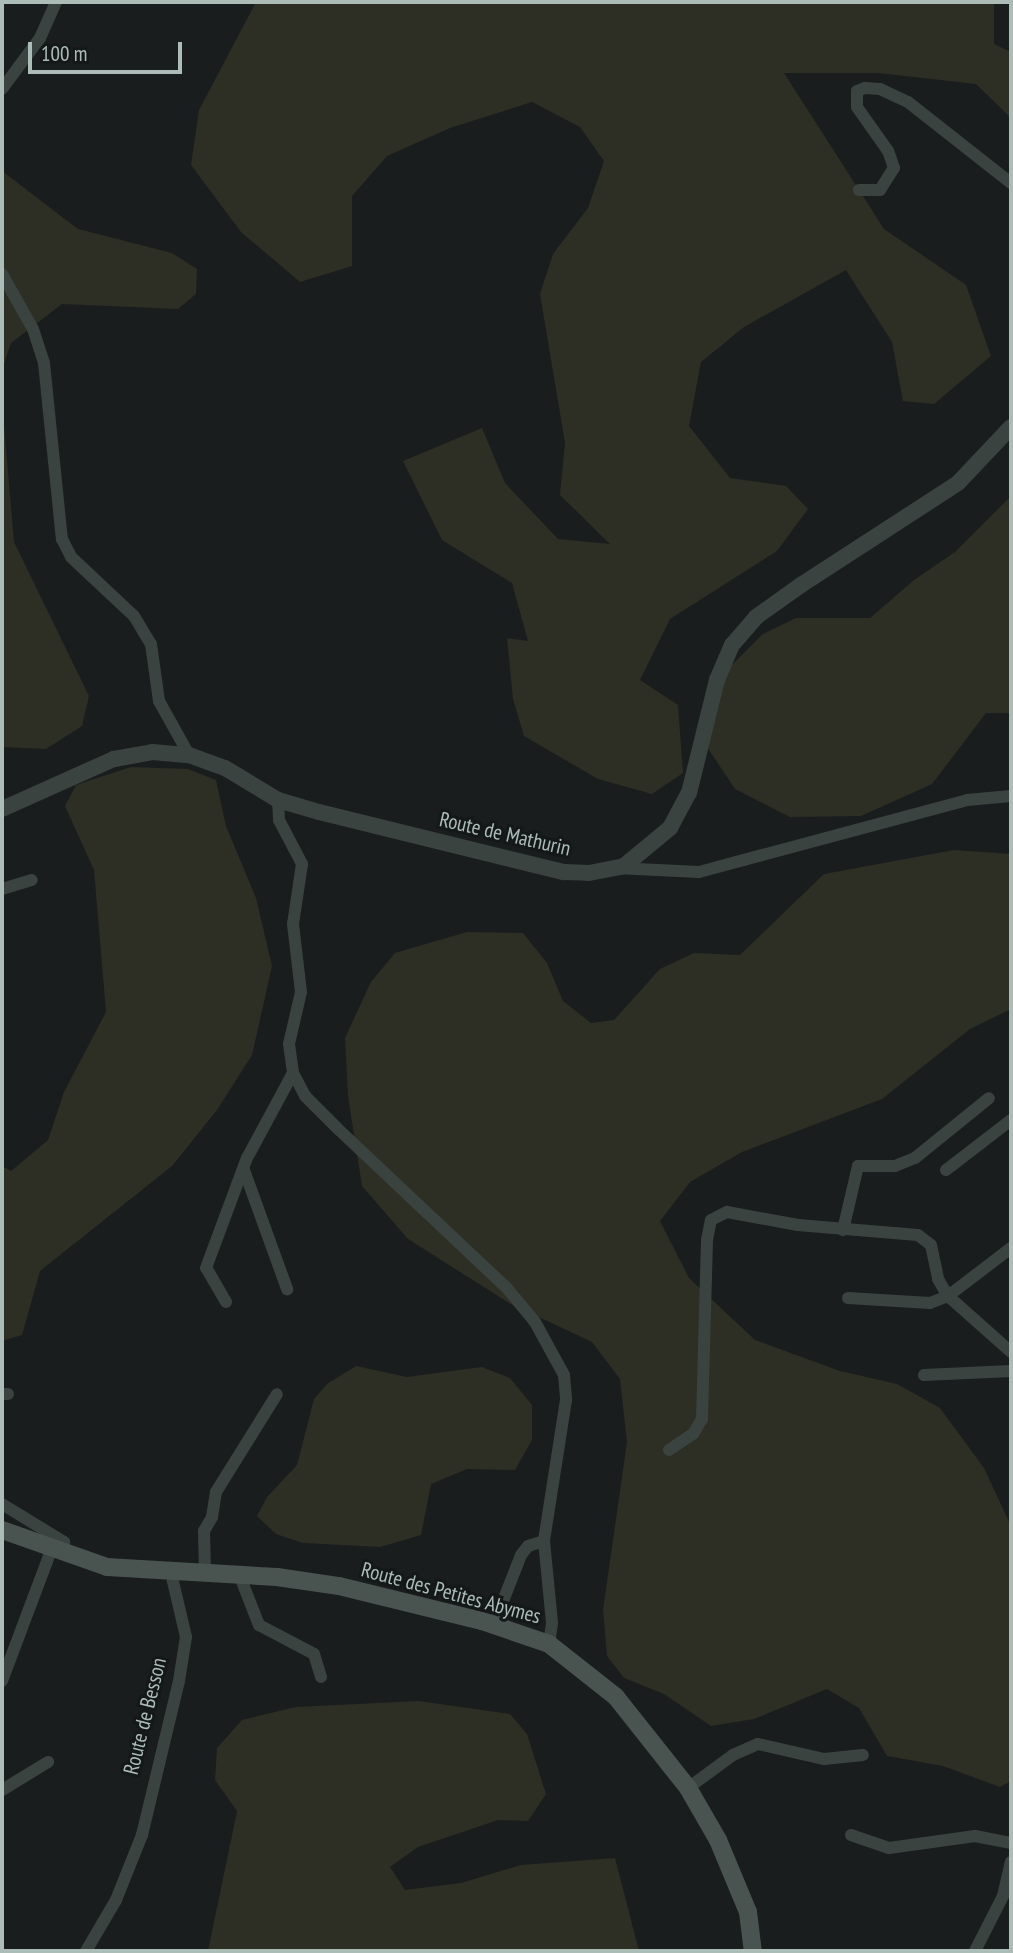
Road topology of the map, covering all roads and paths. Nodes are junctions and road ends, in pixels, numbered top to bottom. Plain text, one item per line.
1 (56, 2) edge
2 (2, 89) edge
3 (1011, 183) edge
4 (859, 190) dead end
5 (2, 274) edge
6 (1011, 427) edge
7 (189, 755) junction
8 (1011, 796) edge
9 (278, 800) junction
10 (2, 809) edge
11 (617, 868) junction
12 (32, 880) dead end
13 (2, 889) edge
14 (293, 1073) junction
15 (989, 1098) dead end
16 (1011, 1120) edge
17 (244, 1169) junction
18 (946, 1170) dead end
19 (843, 1230) junction
20 (1011, 1248) edge
21 (287, 1289) dead end
22 (948, 1296) junction
23 (848, 1298) dead end
24 (226, 1302) dead end
25 (1011, 1352) edge
26 (1011, 1371) edge
27 (924, 1376) dead end
28 (277, 1394) dead end
29 (670, 1450) dead end
30 (2, 1504) edge
31 (2, 1530) edge
32 (544, 1541) junction
33 (57, 1550) junction
34 (205, 1572) junction
35 (171, 1573) junction
36 (239, 1574) junction
37 (494, 1624) junction
38 (549, 1644) junction
39 (321, 1677) dead end
40 (2, 1681) edge
41 (863, 1755) dead end
42 (48, 1762) dead end
43 (688, 1788) junction
44 (2, 1790) edge
45 (851, 1835) dead end
46 (1011, 1843) edge
47 (1011, 1862) edge
48 (1009, 1881) edge
49 (981, 1949) edge
50 (86, 1951) edge
51 (753, 1951) edge

1 - 2 street
3 - 4 street
5 - 7 street
6 - 11 street, Route de Mathurin
7 - 9 street, Route de Mathurin
7 - 10 street, Route de Mathurin
8 - 11 street
9 - 11 street, Route de Mathurin
9 - 14 street
12 - 13 street
14 - 17 street
14 - 32 street
15 - 19 street
16 - 18 street
17 - 21 street
17 - 24 street
19 - 22 street
19 - 29 street
20 - 22 street
22 - 23 street
22 - 25 street
26 - 27 street
28 - 34 street
30 - 33 street
31 - 33 main road
32 - 37 street
32 - 38 street
33 - 35 main road
33 - 40 street
34 - 35 main road, Route des Petites Abymes
34 - 36 main road, Route des Petites Abymes
35 - 50 street, Route de Besson
36 - 37 main road, Route des Petites Abymes
36 - 39 street
37 - 38 main road, Route des Petites Abymes
38 - 43 main road, Route des Petites Abymes
41 - 43 street
42 - 44 street
43 - 51 main road, Route des Petites Abymes
45 - 46 street
47 - 48 street
48 - 49 street

